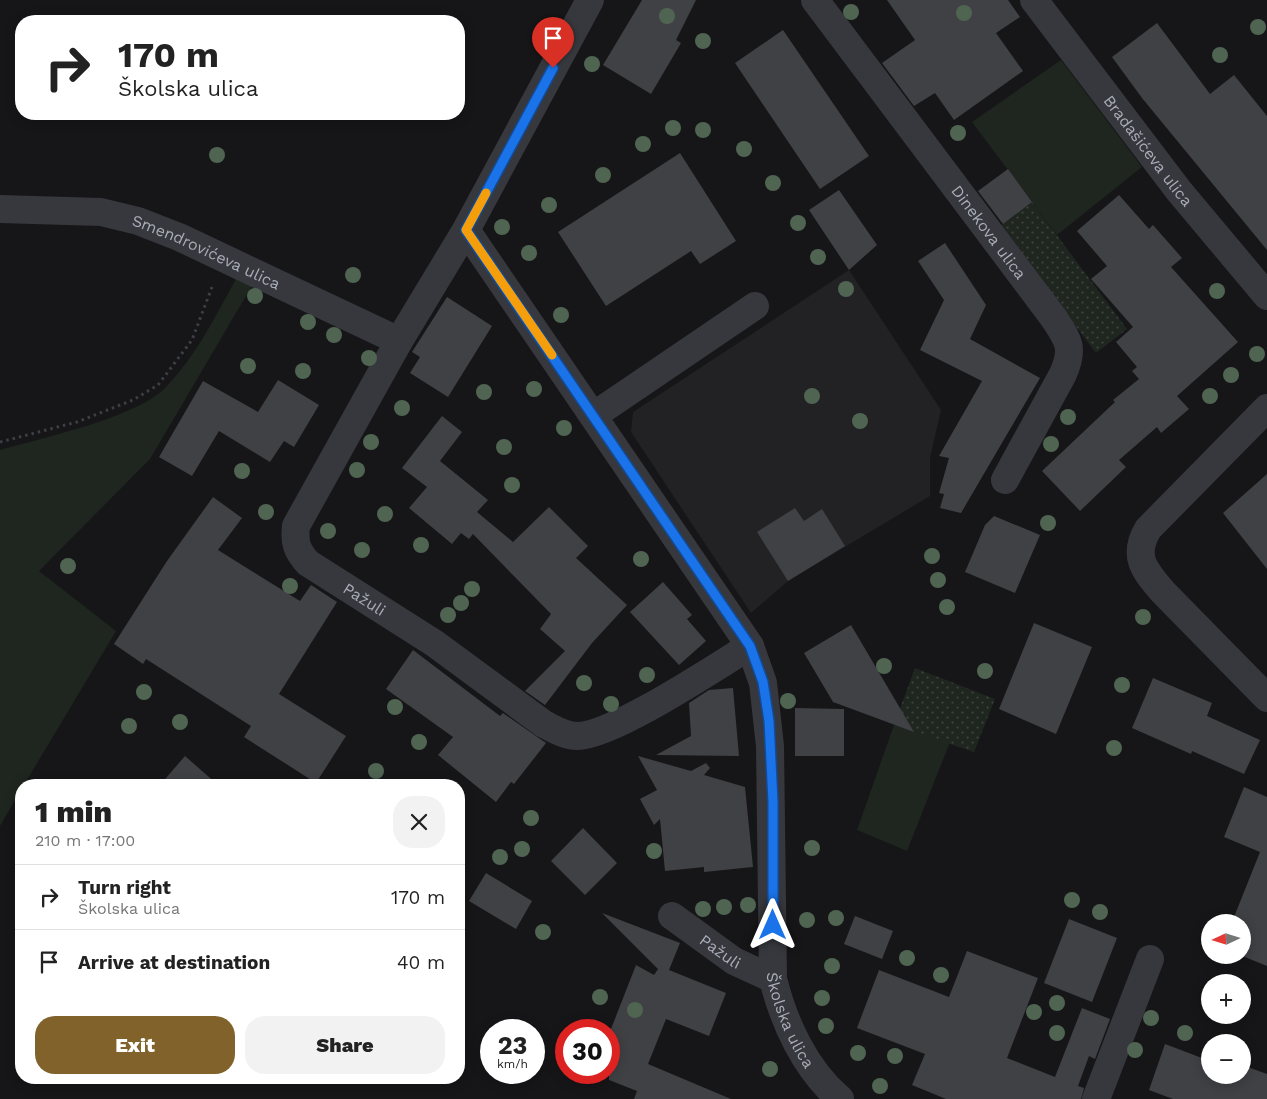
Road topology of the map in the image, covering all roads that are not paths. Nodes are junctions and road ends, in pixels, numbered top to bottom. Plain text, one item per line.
1 (590, 0) edge
2 (815, 0) edge
3 (1034, 0) edge
4 (0, 209) edge
5 (466, 230) junction
6 (1267, 296) edge
7 (756, 306) dead end
8 (399, 341) junction
9 (1267, 408) edge
10 (593, 416) junction
11 (1005, 480) dead end
12 (750, 646) junction
13 (1267, 698) edge
14 (672, 916) dead end
15 (1150, 959) dead end
16 (773, 979) junction
17 (840, 1099) edge
18 (1096, 1099) edge

1 - 5 street
2 - 11 street, Dinekova ulica
3 - 6 street, Bradašićeva ulica
4 - 8 street, Smendrovićeva ulica
5 - 8 street, Pažuli
5 - 10 street, Školska ulica
7 - 10 street
8 - 12 street, Pažuli
9 - 13 street
10 - 12 street, Školska ulica
12 - 16 street, Školska ulica
14 - 16 street, Pažuli
15 - 18 street
16 - 17 street, Školska ulica

